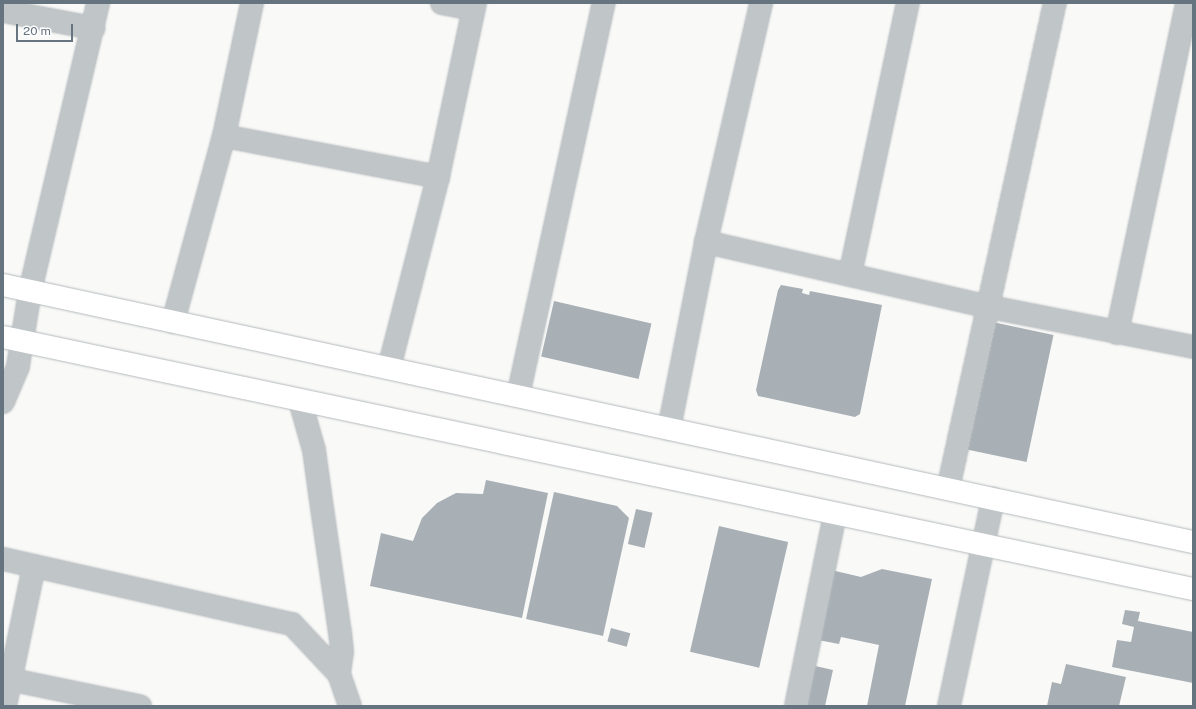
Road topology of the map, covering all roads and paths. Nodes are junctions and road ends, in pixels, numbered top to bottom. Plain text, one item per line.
1 (98, 3) edge
2 (252, 3) edge
3 (442, 3) edge
4 (604, 3) edge
5 (761, 3) edge
6 (908, 3) edge
7 (1055, 3) edge
8 (1187, 3) edge
9 (474, 6) edge
10 (3, 11) edge
11 (93, 28) junction
12 (224, 136) junction
13 (438, 177) junction
14 (706, 242) junction
15 (850, 275) junction
16 (3, 285) edge
17 (30, 291) junction
18 (990, 306) junction
19 (173, 322) junction
20 (1117, 333) junction
21 (12, 339) edge
22 (1193, 347) edge
23 (389, 368) junction
24 (518, 396) junction
25 (300, 401) junction
26 (3, 402) edge
27 (669, 429) junction
28 (948, 489) junction
29 (993, 499) junction
30 (835, 514) junction
31 (1193, 542) edge
32 (983, 546) junction
33 (3, 559) edge
34 (34, 566) junction
35 (1193, 589) edge
36 (339, 674) junction
37 (7, 678) edge
38 (5, 706) edge
39 (140, 706) edge
40 (350, 706) edge
41 (796, 706) edge
42 (949, 706) edge

1 - 11 street
2 - 12 street
3 - 9 street
4 - 24 street
5 - 14 street
6 - 15 street
7 - 18 street
8 - 20 street
9 - 13 street
10 - 11 street
11 - 17 street
12 - 13 street
12 - 19 street
13 - 23 street
14 - 15 street
14 - 27 street
15 - 18 street
16 - 17 main road
17 - 19 main road
17 - 21 street
18 - 20 street
18 - 28 street
19 - 23 main road
20 - 22 street
21 - 25 main road
21 - 26 street
23 - 24 main road
24 - 27 main road
25 - 30 main road
25 - 36 street
27 - 28 main road
28 - 29 main road
29 - 31 main road
29 - 32 street
30 - 32 main road
30 - 41 street
32 - 35 main road
32 - 42 street
33 - 34 street
34 - 36 street
34 - 37 street
36 - 40 street
37 - 38 street
37 - 39 street

